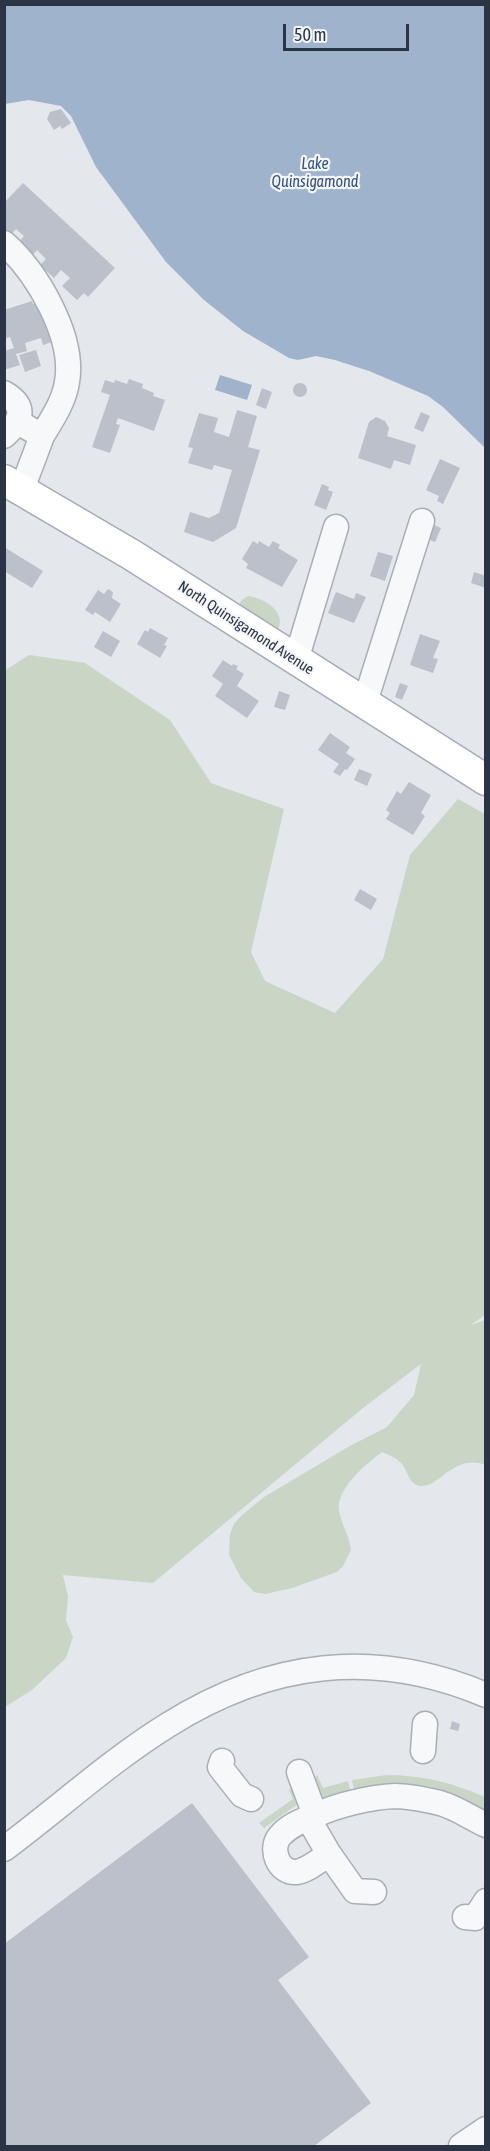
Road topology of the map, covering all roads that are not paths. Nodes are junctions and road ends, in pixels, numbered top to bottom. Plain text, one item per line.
1 (4, 243) edge
2 (4, 393) edge
3 (11, 429) edge
4 (42, 436) junction
5 (13, 484) edge
6 (422, 521) dead end
7 (336, 528) dead end
8 (296, 660) junction
9 (365, 702) junction
10 (486, 780) edge
11 (486, 1695) edge
12 (425, 1724) dead end
13 (423, 1751) dead end
14 (222, 1761) dead end
15 (299, 1772) dead end
16 (251, 1799) dead end
17 (312, 1817) junction
18 (486, 1825) edge
19 (4, 1849) edge
20 (329, 1854) junction
21 (374, 1892) dead end
22 (486, 1901) edge
23 (465, 1917) dead end
24 (486, 2129) edge
25 (461, 2146) edge

1 - 4 street
2 - 3 street
3 - 4 street
4 - 5 street
5 - 8 main road, North Quinsigamond Avenue
6 - 9 street
7 - 8 street
8 - 9 main road, North Quinsigamond Avenue
9 - 10 main road, North Quinsigamond Avenue
11 - 19 street
12 - 13 street
14 - 16 street
15 - 17 street
17 - 18 street
17 - 20 street
17 - 20 street
20 - 21 street
22 - 23 street
24 - 25 street

